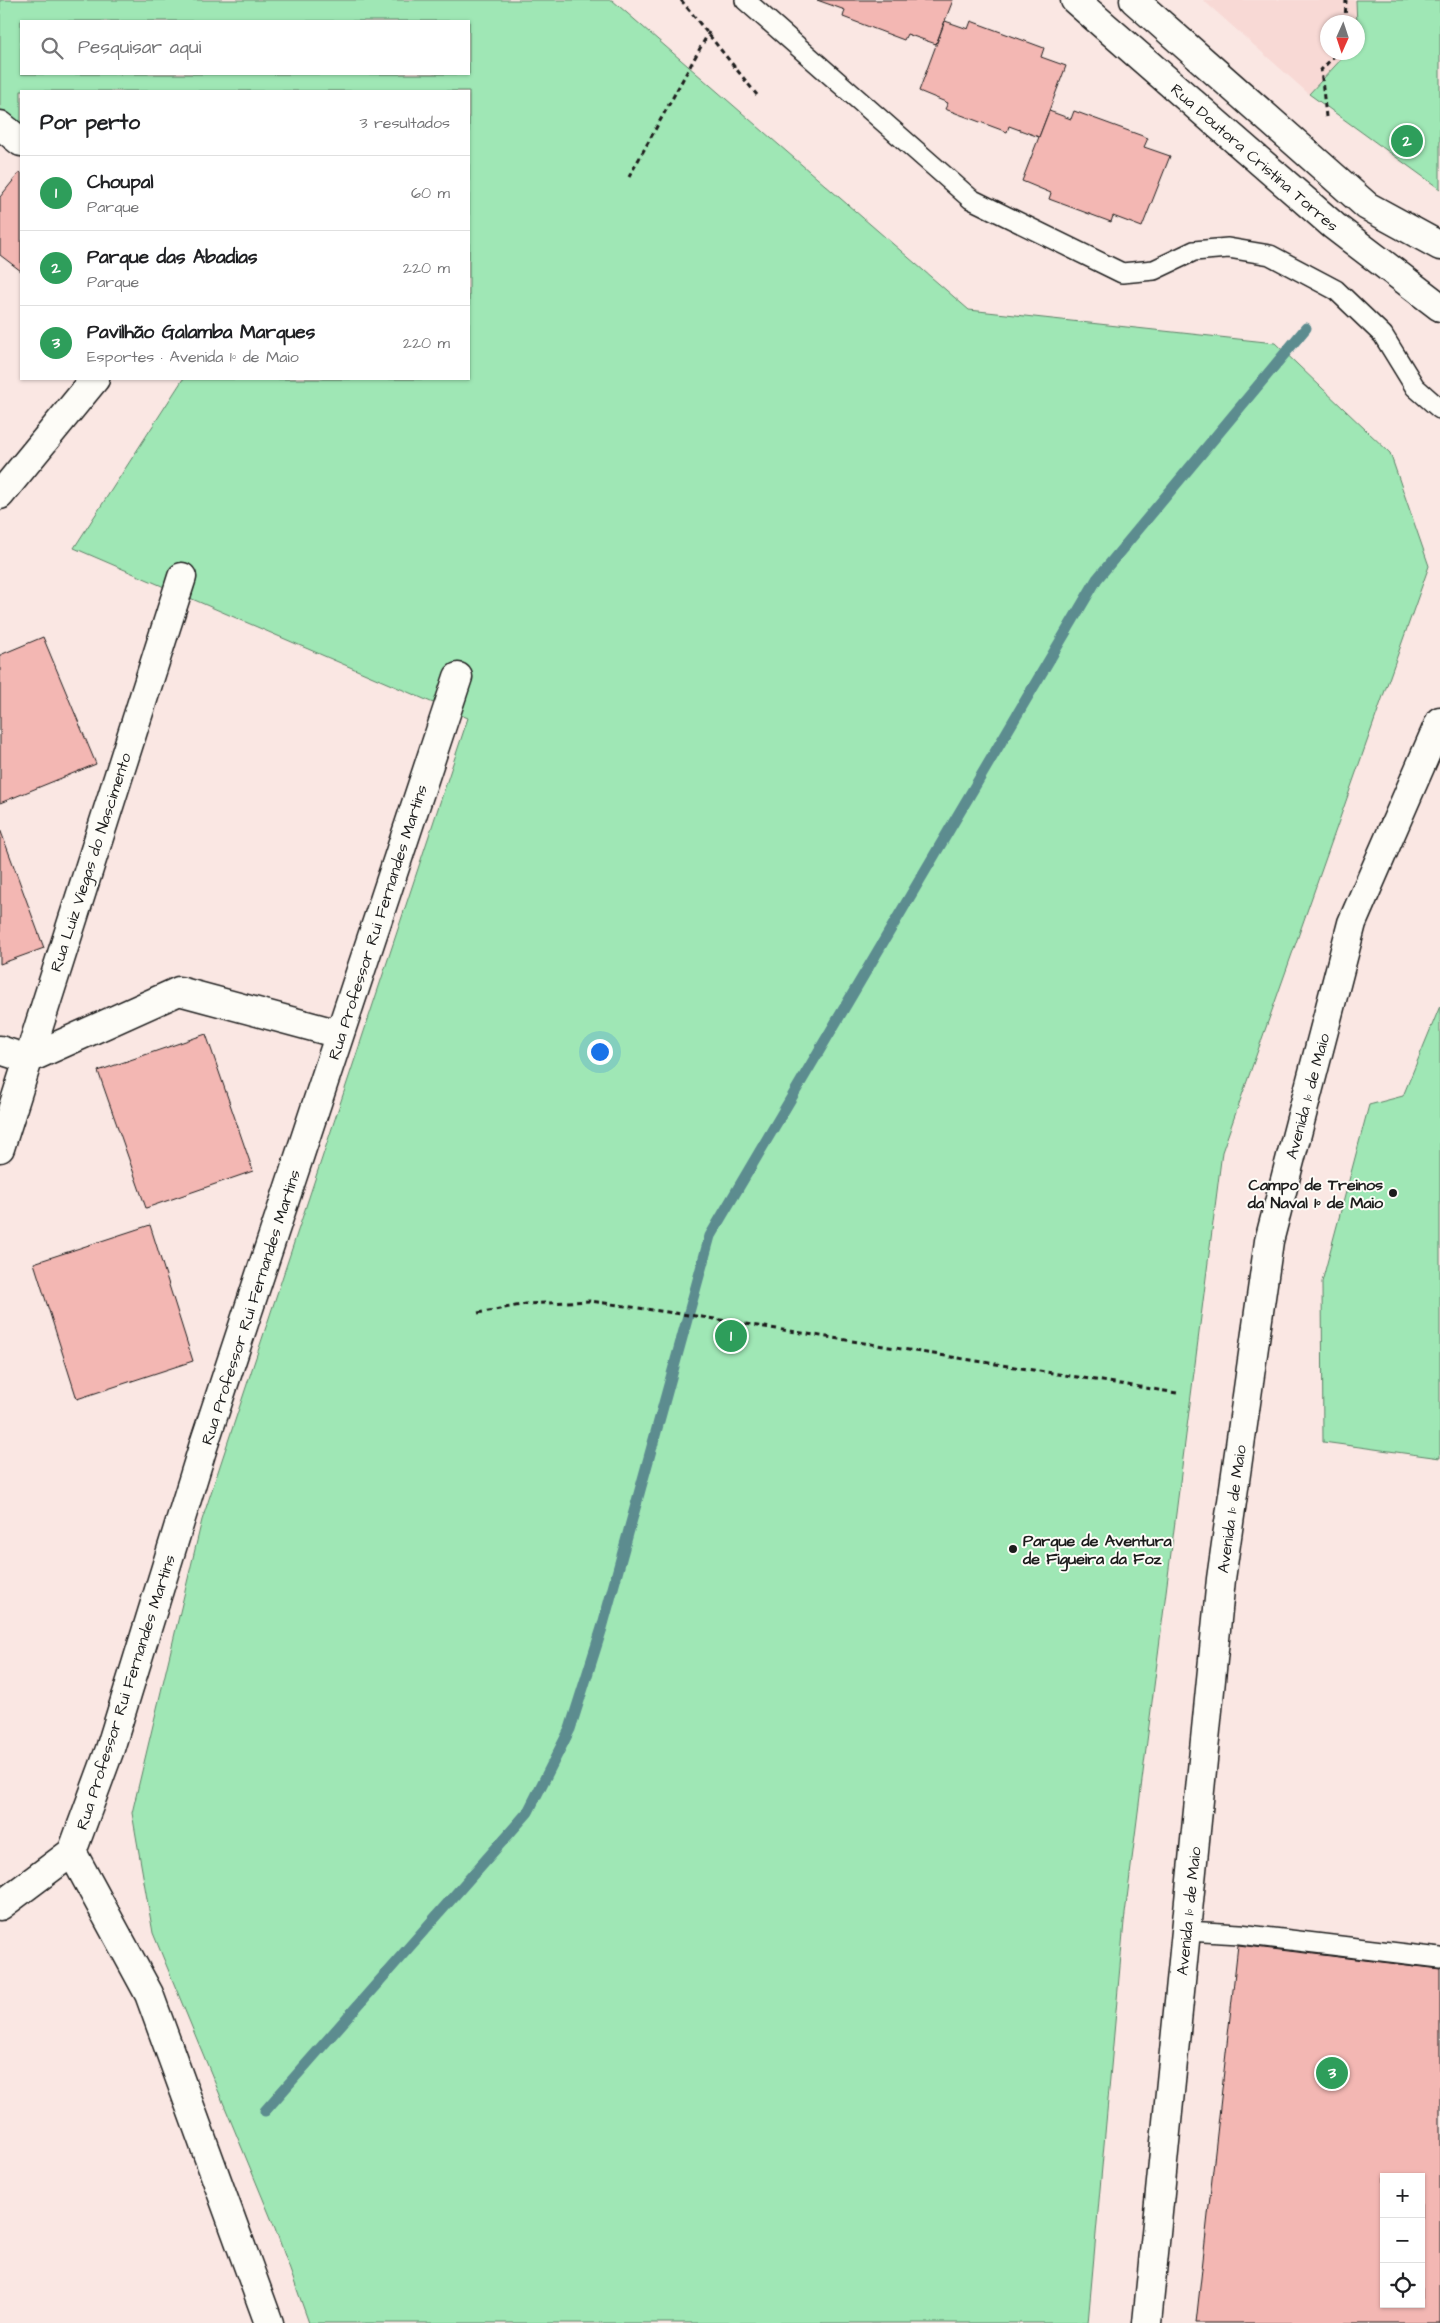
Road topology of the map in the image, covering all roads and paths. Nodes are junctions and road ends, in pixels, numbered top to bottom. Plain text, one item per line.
1 (681, 0) edge
2 (744, 0) edge
3 (1075, 0) edge
4 (1134, 0) edge
5 (1346, 0) edge
6 (1345, 15) edge
7 (709, 32) junction
8 (1330, 60) edge
9 (757, 95) dead end
10 (1326, 117) dead end
11 (0, 125) edge
12 (20, 141) edge
13 (630, 177) dead end
14 (1440, 246) edge
15 (1440, 307) edge
16 (94, 380) edge
17 (1440, 409) edge
18 (0, 495) edge
19 (182, 577) dead end
20 (458, 677) dead end
21 (1440, 721) edge
22 (339, 1034) junction
23 (0, 1050) edge
24 (28, 1059) junction
25 (0, 1148) edge
26 (478, 1313) dead end
27 (1177, 1393) dead end
28 (72, 1852) junction
29 (0, 1906) edge
30 (1186, 1931) junction
31 (1440, 1958) edge
32 (269, 2323) edge
33 (1147, 2323) edge

1 - 7 path
2 - 17 lane
3 - 15 street, Rua Doutora Cristina Torres
4 - 14 street
5 - 6 path
7 - 9 path
7 - 13 path
8 - 10 path
11 - 12 street
16 - 18 street
19 - 24 street, Rua Luiz Viegas do Nascimento
20 - 22 street, Rua Professor Rui Fernandes Martins
21 - 30 street, Avenida 1º de Maio
22 - 24 street
22 - 28 street, Rua Professor Rui Fernandes Martins
23 - 24 street
24 - 25 street, Rua Luiz Viegas do Nascimento
26 - 27 path
28 - 29 street, Rua Professor Rui Fernandes Martins
28 - 32 street
30 - 31 lane
30 - 33 street, Avenida 1º de Maio

